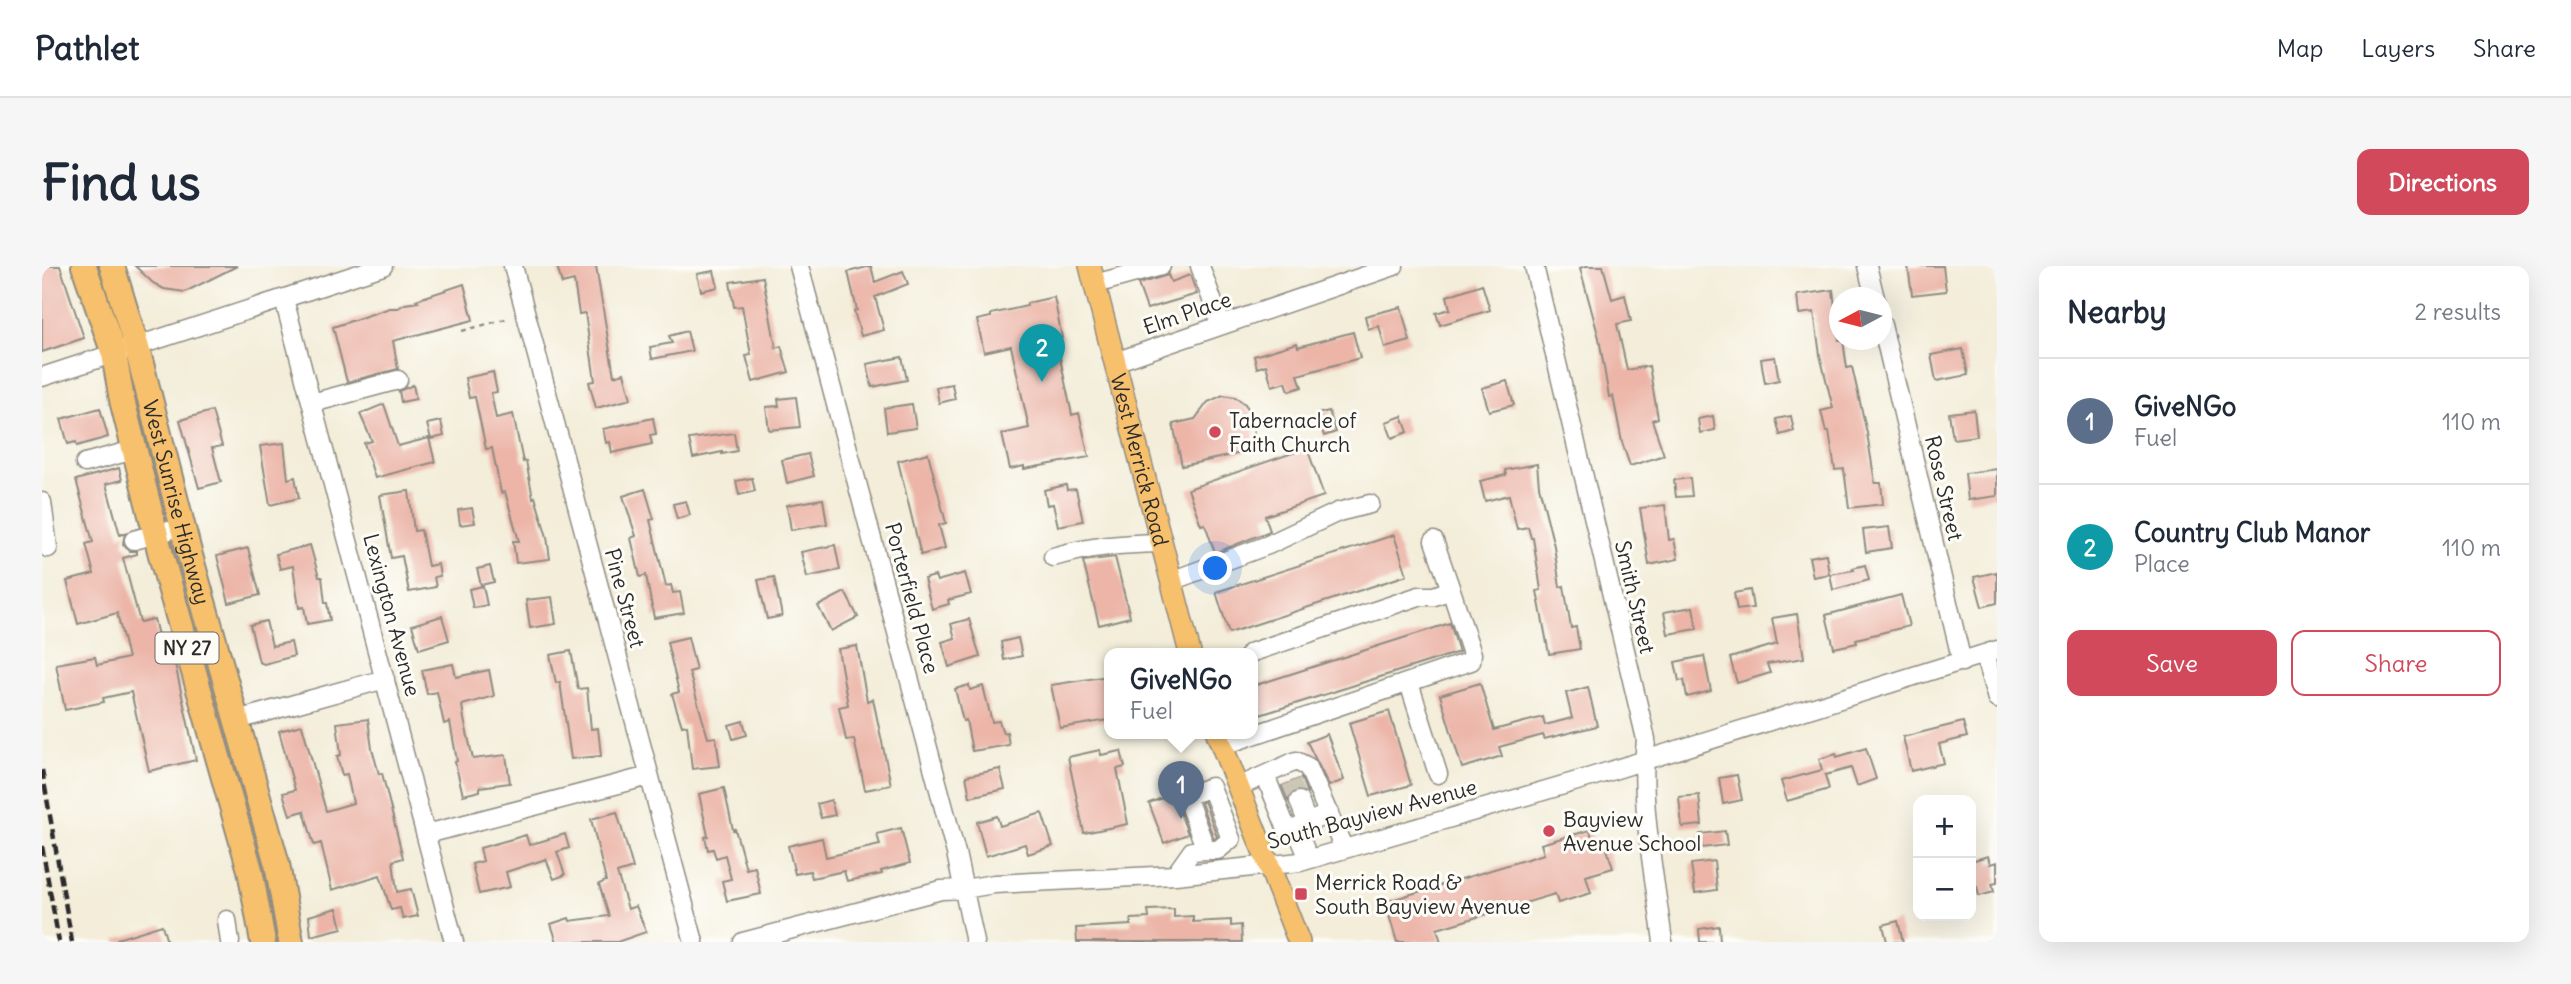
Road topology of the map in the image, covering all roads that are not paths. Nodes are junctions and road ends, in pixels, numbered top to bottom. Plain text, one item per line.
1 (85, 266) edge
2 (112, 266) edge
3 (513, 266) edge
4 (799, 266) edge
5 (1161, 266) edge
6 (1200, 266) edge
7 (1394, 266) edge
8 (1534, 266) edge
9 (1867, 266) edge
10 (376, 267) edge
11 (1092, 275) edge
12 (1872, 287) edge
13 (284, 299) junction
14 (1220, 325) junction
15 (138, 348) junction
16 (1887, 350) edge
17 (114, 354) junction
18 (1115, 362) junction
19 (42, 377) edge
20 (398, 380) dead end
21 (312, 403) junction
22 (134, 450) junction
23 (85, 463) dead end
24 (42, 502) edge
25 (1370, 503) dead end
26 (182, 526) junction
27 (145, 537) junction
28 (1434, 541) dead end
29 (1161, 542) junction
30 (48, 548) dead end
31 (1054, 557) dead end
32 (1171, 582) junction
33 (1451, 590) junction
34 (1188, 648) edge
35 (1258, 650) edge
36 (1990, 652) edge
37 (1962, 662) junction
38 (385, 679) junction
39 (1409, 683) junction
40 (1997, 699) edge
41 (237, 720) junction
42 (1258, 728) edge
43 (1219, 739) edge
44 (1644, 759) junction
45 (1438, 774) dead end
46 (1265, 775) junction
47 (649, 776) junction
48 (1235, 780) junction
49 (1211, 787) junction
50 (1299, 801) tunnel mouth
51 (1206, 811) junction
52 (1329, 813) junction
53 (1297, 827) junction
54 (427, 834) junction
55 (1257, 835) junction
56 (1215, 837) junction
57 (1344, 849) junction
58 (1309, 859) junction
59 (1269, 867) junction
60 (1222, 871) junction
61 (1175, 875) junction
62 (964, 889) junction
63 (227, 920) dead end
64 (230, 942) edge
65 (263, 942) edge
66 (291, 942) edge
67 (454, 942) edge
68 (694, 942) edge
69 (743, 942) edge
70 (975, 942) edge
71 (1298, 942) edge
72 (1663, 942) edge

1 - 17 highway, West Sunrise Highway / NY 27
2 - 15 highway, West Sunrise Highway / NY 27
3 - 47 street, Pine Street
4 - 62 street, Porterfield Place
5 - 11 street
6 - 14 street
7 - 14 street, Elm Place
8 - 44 street, Smith Street
9 - 12 street
10 - 13 street
11 - 18 main road, West Merrick Road
13 - 15 street
13 - 21 street, Lexington Avenue
14 - 18 street, Elm Place
15 - 17 street
15 - 26 highway, West Sunrise Highway / NY 27
16 - 37 street, Rose Street
17 - 19 street
17 - 22 highway, West Sunrise Highway / NY 27
18 - 29 main road, West Merrick Road
20 - 21 street
21 - 38 street, Lexington Avenue
22 - 23 street
22 - 27 highway, West Sunrise Highway / NY 27
24 - 30 street
25 - 32 street
26 - 27 street
26 - 41 highway, West Sunrise Highway / NY 27
27 - 65 highway, West Sunrise Highway / NY 27
28 - 33 street
29 - 31 street
29 - 32 main road, West Merrick Road
32 - 34 main road, West Merrick Road
33 - 35 street
33 - 39 street
36 - 37 street, South Bayview Avenue
36 - 40 street
37 - 44 street, South Bayview Avenue
38 - 41 street
38 - 54 street, Lexington Avenue
39 - 42 street
39 - 45 street
41 - 66 highway, West Sunrise Highway / NY 27
43 - 48 main road
44 - 57 street, South Bayview Avenue
44 - 72 street, Smith Street
46 - 48 street
46 - 52 street
46 - 53 street
47 - 54 street
47 - 68 street, Pine Street
48 - 49 street
48 - 55 main road
49 - 51 street
49 - 51 street
50 - 53 street
51 - 56 street
51 - 56 street
52 - 53 street
52 - 57 street
53 - 55 street
53 - 58 street
54 - 67 street, Lexington Avenue
55 - 56 street
55 - 59 main road
56 - 60 street
56 - 61 street
57 - 58 street, South Bayview Avenue
58 - 59 street, South Bayview Avenue
59 - 60 street, South Bayview Avenue
59 - 71 main road
60 - 61 street, South Bayview Avenue
61 - 62 street, South Bayview Avenue
62 - 69 street, South Bayview Avenue
62 - 70 street, Porterfield Place
63 - 64 street

